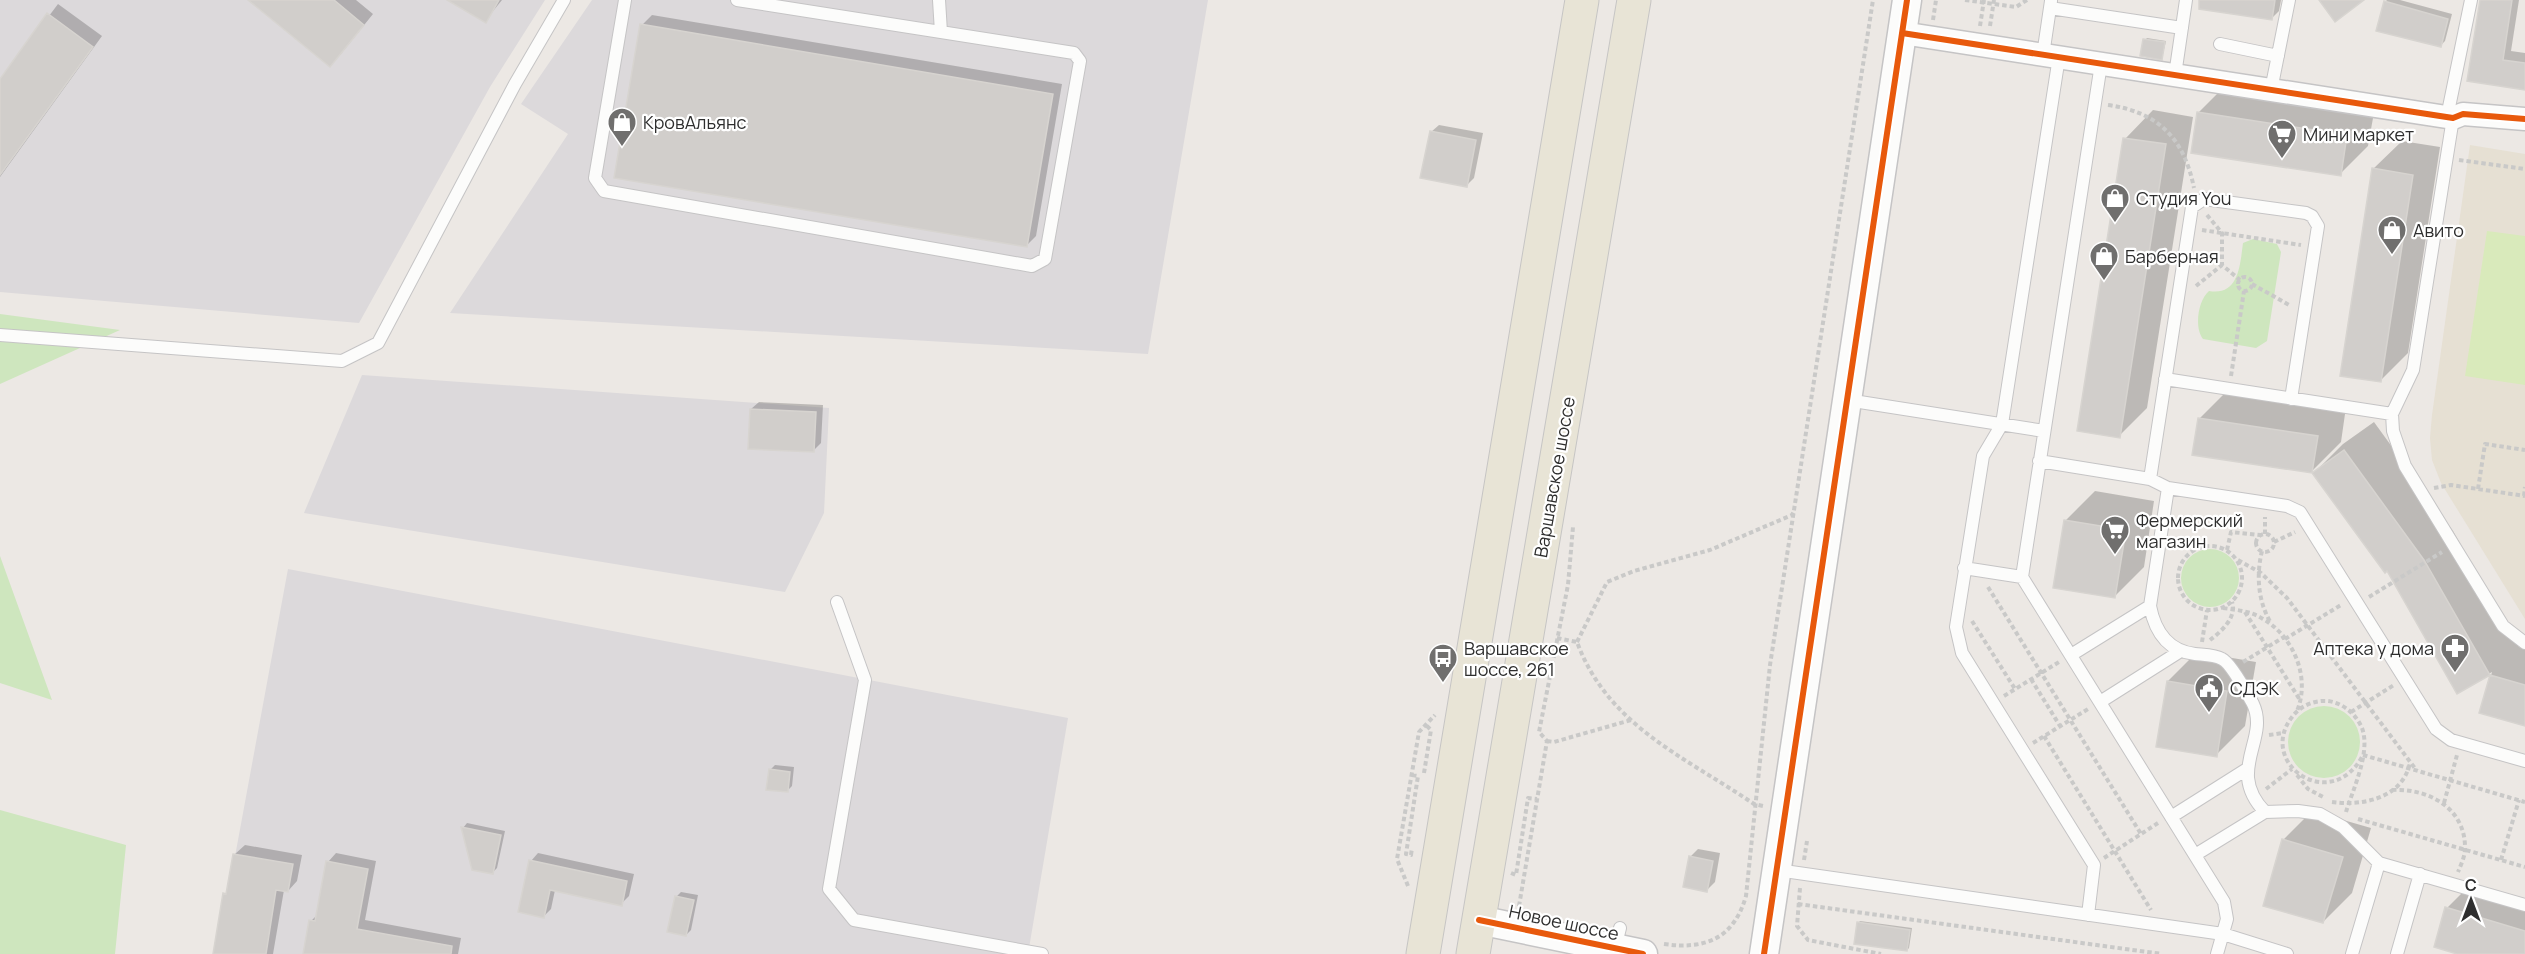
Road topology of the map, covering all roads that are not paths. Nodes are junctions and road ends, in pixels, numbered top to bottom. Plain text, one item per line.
1 (564, 0) edge
2 (625, 0) edge
3 (737, 0) edge
4 (939, 0) edge
5 (1582, 0) edge
6 (1634, 0) edge
7 (1907, 0) edge
8 (2186, 0) edge
9 (2289, 0) edge
10 (2471, 0) edge
11 (2051, 4) edge
12 (2182, 28) junction
13 (941, 32) junction
14 (1902, 33) junction
15 (2220, 44) dead end
16 (2051, 56) junction
17 (2278, 56) junction
18 (2101, 63) junction
19 (2175, 75) junction
20 (2271, 90) junction
21 (2450, 118) junction
22 (2525, 119) edge
23 (0, 335) edge
24 (2165, 380) junction
25 (2291, 399) junction
26 (1847, 400) junction
27 (2392, 414) junction
28 (2002, 424) junction
29 (2044, 431) junction
30 (2040, 461) junction
31 (2150, 479) junction
32 (2168, 488) junction
33 (1971, 569) junction
34 (2022, 576) junction
35 (837, 602) dead end
36 (2150, 606) junction
37 (2525, 643) edge
38 (2180, 652) junction
39 (2071, 655) junction
40 (2100, 702) junction
41 (2525, 761) edge
42 (2247, 769) junction
43 (2265, 812) junction
44 (2171, 816) junction
45 (2195, 855) junction
46 (2379, 862) junction
47 (1790, 872) junction
48 (2420, 874) junction
49 (2525, 905) edge
50 (2088, 915) junction
51 (1479, 920) junction
52 (2223, 934) junction
53 (1651, 948) edge
54 (1042, 954) edge
55 (1423, 954) edge
56 (1473, 954) edge
57 (1764, 954) edge
58 (2217, 954) edge
59 (2287, 954) edge
60 (2352, 954) edge
61 (2397, 954) edge

1 - 23 lane
2 - 13 lane
3 - 13 lane
4 - 13 lane
5 - 55 main road
6 - 51 main road, Варшавское шоссе
7 - 14 street
8 - 12 lane
9 - 17 lane
10 - 21 lane
11 - 12 lane
11 - 16 lane
12 - 19 lane
14 - 16 street
14 - 26 street
15 - 17 lane
16 - 18 street
16 - 28 lane
17 - 20 lane
18 - 19 street
18 - 29 lane
19 - 20 street
20 - 21 street
21 - 22 street
21 - 27 lane
24 - 25 lane
24 - 25 lane
24 - 31 lane
25 - 27 lane
26 - 28 lane
26 - 47 street
27 - 37 lane
28 - 29 lane
28 - 33 lane
29 - 30 lane
30 - 31 lane
30 - 34 lane
31 - 32 lane
32 - 36 lane
32 - 41 lane
33 - 34 lane
33 - 50 lane
34 - 39 lane
35 - 54 lane
36 - 38 lane
36 - 39 lane
38 - 40 lane
38 - 42 lane
39 - 40 lane
40 - 44 lane
42 - 43 lane
42 - 44 lane
43 - 45 lane
43 - 46 lane
44 - 45 lane
45 - 52 lane
46 - 48 lane
46 - 60 lane
47 - 50 lane
47 - 57 street
48 - 49 lane
48 - 61 lane
50 - 52 lane
51 - 53 street, Новое шоссе
51 - 56 main road, Варшавское шоссе
52 - 58 lane
52 - 59 lane

